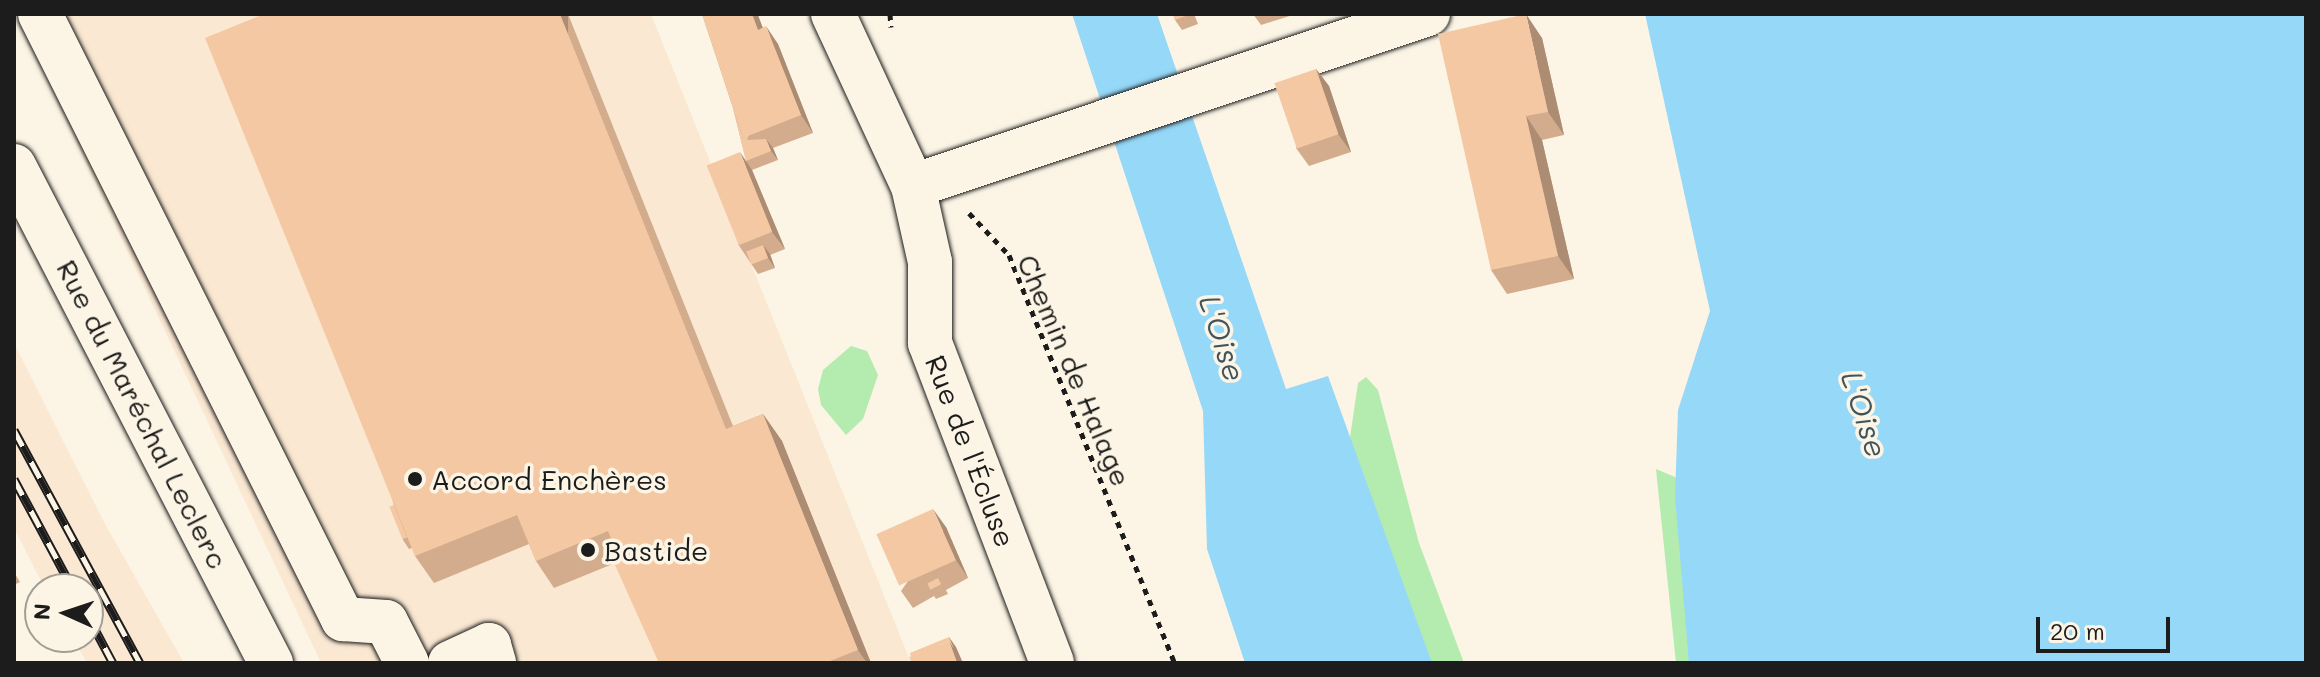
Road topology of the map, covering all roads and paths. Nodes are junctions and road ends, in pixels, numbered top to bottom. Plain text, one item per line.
1 (40, 14) edge
2 (833, 14) edge
3 (890, 14) edge
4 (1428, 14) edge
5 (896, 41) dead end
6 (14, 166) edge
7 (930, 179) junction
8 (271, 663) edge
9 (407, 663) edge
10 (450, 663) edge
11 (494, 663) edge
12 (1052, 663) edge
13 (1175, 663) edge

1 - 9 street
2 - 7 street, Rue de l'Écluse
3 - 5 path
4 - 7 street
6 - 8 street, Rue du Maréchal Leclerc
7 - 12 street, Rue de l'Écluse
7 - 13 path, Chemin de Halage
10 - 11 street

